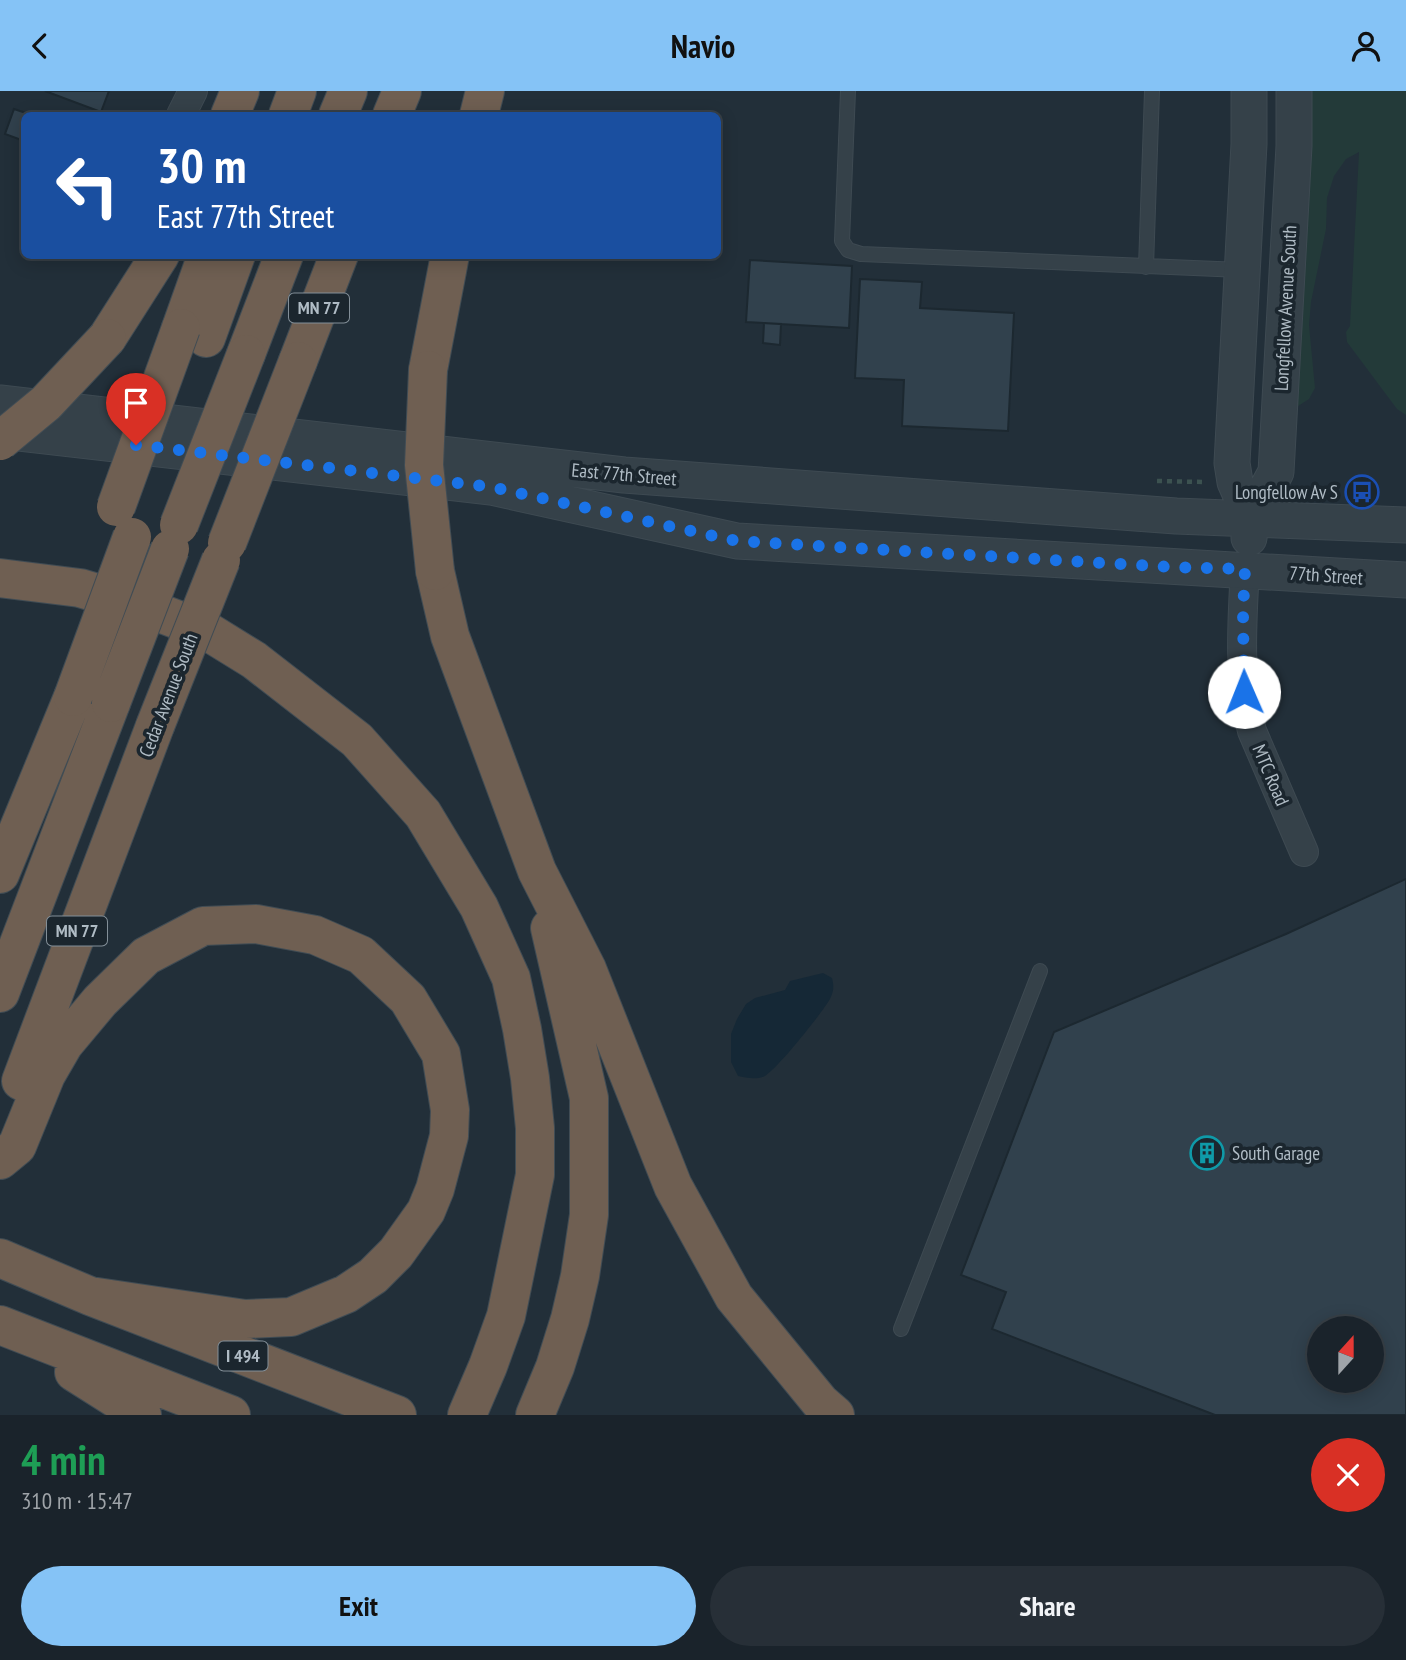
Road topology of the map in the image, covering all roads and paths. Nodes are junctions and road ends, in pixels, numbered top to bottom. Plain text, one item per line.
1 (193, 91) edge
2 (240, 91) edge
3 (266, 91) edge
4 (297, 91) edge
5 (348, 91) edge
6 (402, 91) edge
7 (485, 91) edge
8 (848, 91) edge
9 (1152, 91) edge
10 (1249, 91) edge
11 (1294, 91) edge
12 (182, 112) edge
13 (231, 112) edge
14 (258, 112) edge
15 (289, 112) edge
16 (339, 112) edge
17 (393, 112) edge
18 (480, 112) edge
19 (157, 259) edge
20 (206, 259) edge
21 (234, 259) edge
22 (282, 259) edge
23 (337, 259) edge
24 (449, 259) edge
25 (1146, 267) junction
26 (1241, 270) junction
27 (193, 333) junction
28 (0, 403) edge
29 (0, 431) edge
30 (0, 441) edge
31 (1251, 518) junction
32 (1406, 524) edge
33 (1245, 569) junction
34 (0, 578) edge
35 (1406, 580) edge
36 (1304, 852) dead end
37 (2, 869) edge
38 (537, 871) junction
39 (1040, 971) dead end
40 (0, 993) edge
41 (0, 1135) edge
42 (0, 1160) edge
43 (0, 1258) edge
44 (526, 1262) junction
45 (90, 1296) junction
46 (1, 1326) edge
47 (901, 1329) dead end
48 (142, 1415) edge
49 (231, 1415) edge
50 (397, 1415) edge
51 (467, 1415) edge
52 (488, 1415) edge
53 (535, 1415) edge
54 (835, 1415) edge

1 - 12 street
2 - 13 highway
3 - 14 highway
4 - 15 highway
5 - 16 highway
6 - 17 highway
7 - 18 highway
8 - 25 lane
9 - 25 lane
10 - 26 street
11 - 31 street, Longfellow Avenue South
19 - 30 highway, bridge
20 - 27 highway
21 - 27 highway
22 - 40 highway, MN 77, bridge
23 - 41 highway, Cedar Avenue South / MN 77, bridge
24 - 38 highway, bridge
25 - 26 lane
26 - 31 street
27 - 37 highway, bridge
28 - 31 street, East 77th Street
29 - 33 street, East 77th Street
31 - 32 street
31 - 33 street, Longfellow Avenue South
33 - 35 street, 77th Street
33 - 36 street, MTC Road
34 - 44 highway
38 - 53 highway
38 - 54 highway
39 - 47 lane
42 - 45 highway
43 - 45 highway, I 494
44 - 51 highway
44 - 52 highway
45 - 50 highway, I 494
46 - 48 highway
46 - 49 highway

